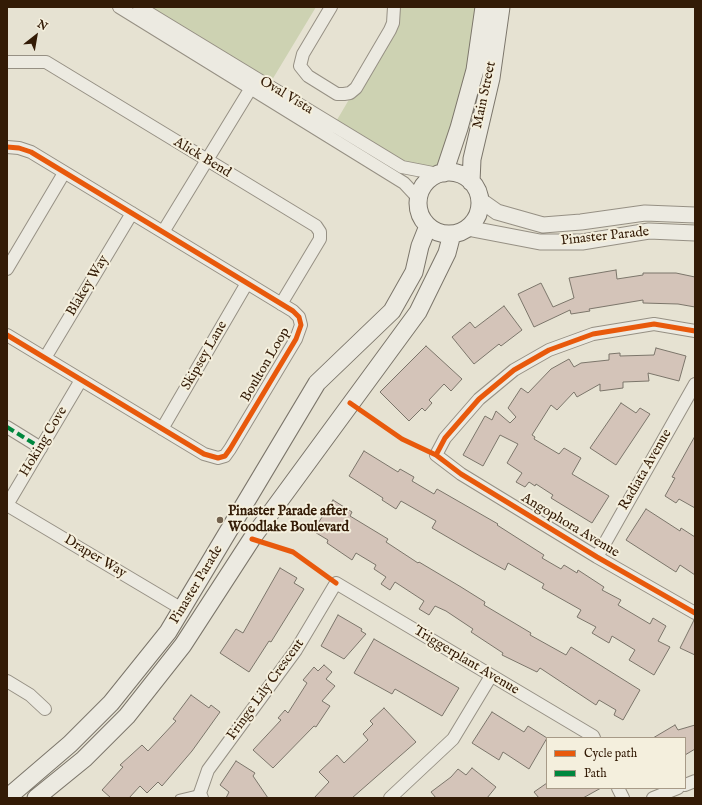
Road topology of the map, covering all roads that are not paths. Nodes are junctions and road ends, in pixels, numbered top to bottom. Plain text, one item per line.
1 (119, 7) edge
2 (331, 7) edge
3 (394, 7) edge
4 (484, 7) edge
5 (501, 7) edge
6 (137, 10) edge
7 (7, 62) edge
8 (254, 84) junction
9 (7, 147) edge
10 (207, 161) junction
11 (64, 173) junction
12 (441, 173) junction
13 (471, 182) junction
14 (418, 198) junction
15 (480, 200) junction
16 (132, 213) junction
17 (695, 216) edge
18 (428, 226) junction
19 (468, 228) junction
20 (163, 232) junction
21 (452, 234) junction
22 (695, 234) edge
23 (7, 269) edge
24 (247, 283) junction
25 (281, 304) junction
26 (695, 330) edge
27 (7, 335) edge
28 (45, 358) junction
29 (81, 380) junction
30 (695, 384) edge
31 (7, 427) edge
32 (162, 428) junction
33 (41, 448) junction
34 (7, 505) edge
35 (597, 556) junction
36 (336, 584) joint
37 (182, 609) junction
38 (695, 613) edge
39 (491, 676) junction
40 (7, 681) edge
41 (45, 709) dead end
42 (594, 737) edge
43 (618, 789) edge
44 (676, 789) edge
45 (201, 795) edge
46 (7, 798) edge
47 (36, 798) edge
48 (179, 798) edge
49 (390, 798) edge
50 (623, 798) edge
51 (653, 798) edge

1 - 6 street, Oval Vista
2 - 3 street
4 - 12 main road, Main Street
5 - 13 main road, Main Street
6 - 8 street, Oval Vista
7 - 10 street, Alick Bend
8 - 10 street
8 - 12 street, Oval Vista
8 - 14 street, Oval Vista
9 - 11 street, Boulton Loop
10 - 20 street
10 - 25 street, Alick Bend
11 - 16 street, Boulton Loop
11 - 23 street
12 - 13 main road
12 - 14 main road
13 - 15 main road
14 - 18 main road
15 - 17 street, Pinaster Parade
15 - 19 main road
16 - 20 street, Boulton Loop
16 - 28 street, Blakey Way
18 - 21 main road
18 - 37 main road, Pinaster Parade
19 - 21 main road
19 - 22 street, Pinaster Parade
20 - 24 street, Boulton Loop
21 - 47 main road, Pinaster Parade
24 - 25 street, Boulton Loop
24 - 32 street, Skipsey Lane
25 - 32 street, Boulton Loop
26 - 35 street, Angophora Avenue
27 - 28 street, Boulton Loop
28 - 29 street, Boulton Loop
29 - 32 street, Boulton Loop
29 - 33 street, Hoking Cove
30 - 35 street, Radiata Avenue
31 - 33 street
33 - 34 street, Hoking Cove
34 - 37 street, Draper Way
35 - 38 street, Angophora Avenue
36 - 39 street, Triggerplant Avenue
36 - 45 street, Fringe Lily Crescent
37 - 46 main road, Pinaster Parade
39 - 42 street, Triggerplant Avenue
39 - 49 street
40 - 41 street
43 - 50 street
44 - 51 street
45 - 48 lane

